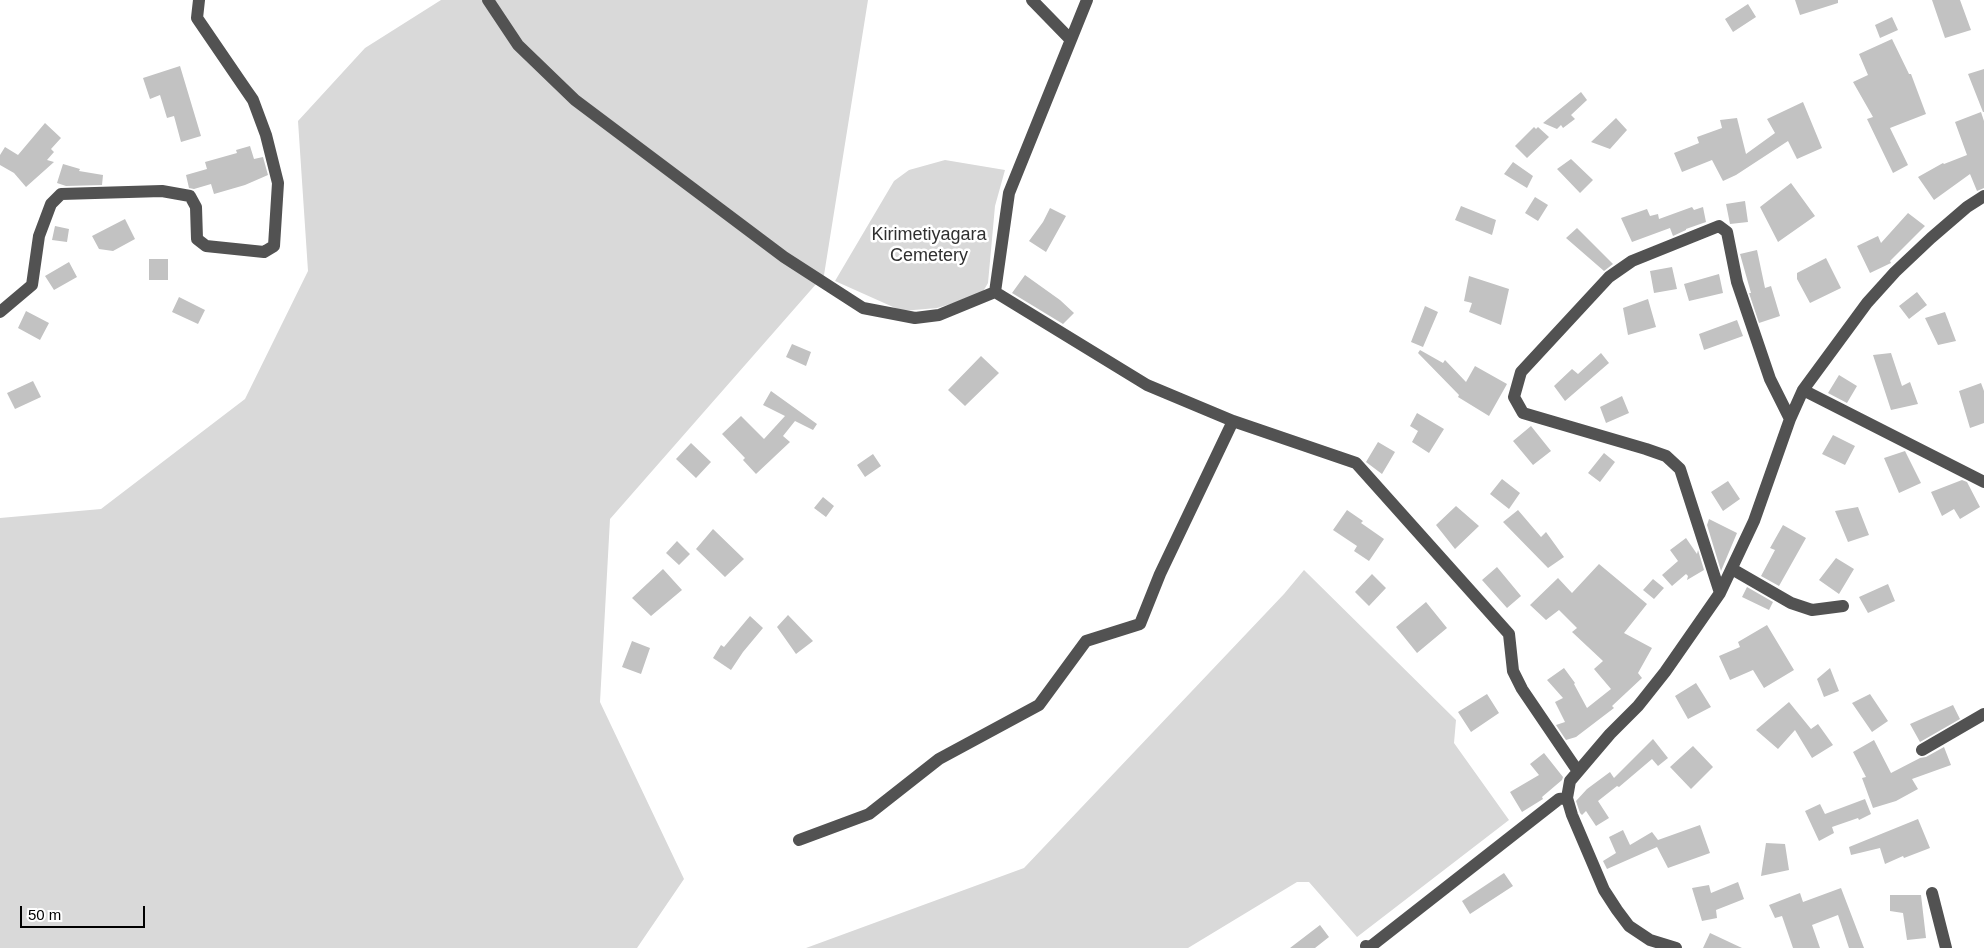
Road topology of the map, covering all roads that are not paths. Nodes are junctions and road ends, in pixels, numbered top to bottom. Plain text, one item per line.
1 (199, 0) edge
2 (488, 0) edge
3 (1032, 0) edge
4 (1087, 0) edge
5 (1070, 39) junction
6 (1984, 196) edge
7 (995, 292) junction
8 (0, 312) edge
9 (1804, 390) junction
10 (1790, 419) junction
11 (1233, 421) junction
12 (1984, 482) edge
13 (1732, 569) junction
14 (1720, 593) junction
15 (1843, 606) dead end
16 (1984, 714) edge
17 (1922, 750) dead end
18 (1578, 770) junction
19 (1567, 798) junction
20 (798, 840) dead end
21 (1932, 893) dead end
22 (1366, 946) dead end
23 (1676, 948) edge
24 (1946, 948) edge

1 - 8 street
2 - 7 street
3 - 5 street
4 - 5 street
5 - 7 street
6 - 9 street
7 - 11 street
9 - 10 street
9 - 12 street
10 - 13 street
10 - 14 street
11 - 18 street
11 - 20 street
13 - 14 street
13 - 15 street
14 - 18 street
16 - 17 street
18 - 19 street
19 - 22 street
19 - 23 street
21 - 24 street

